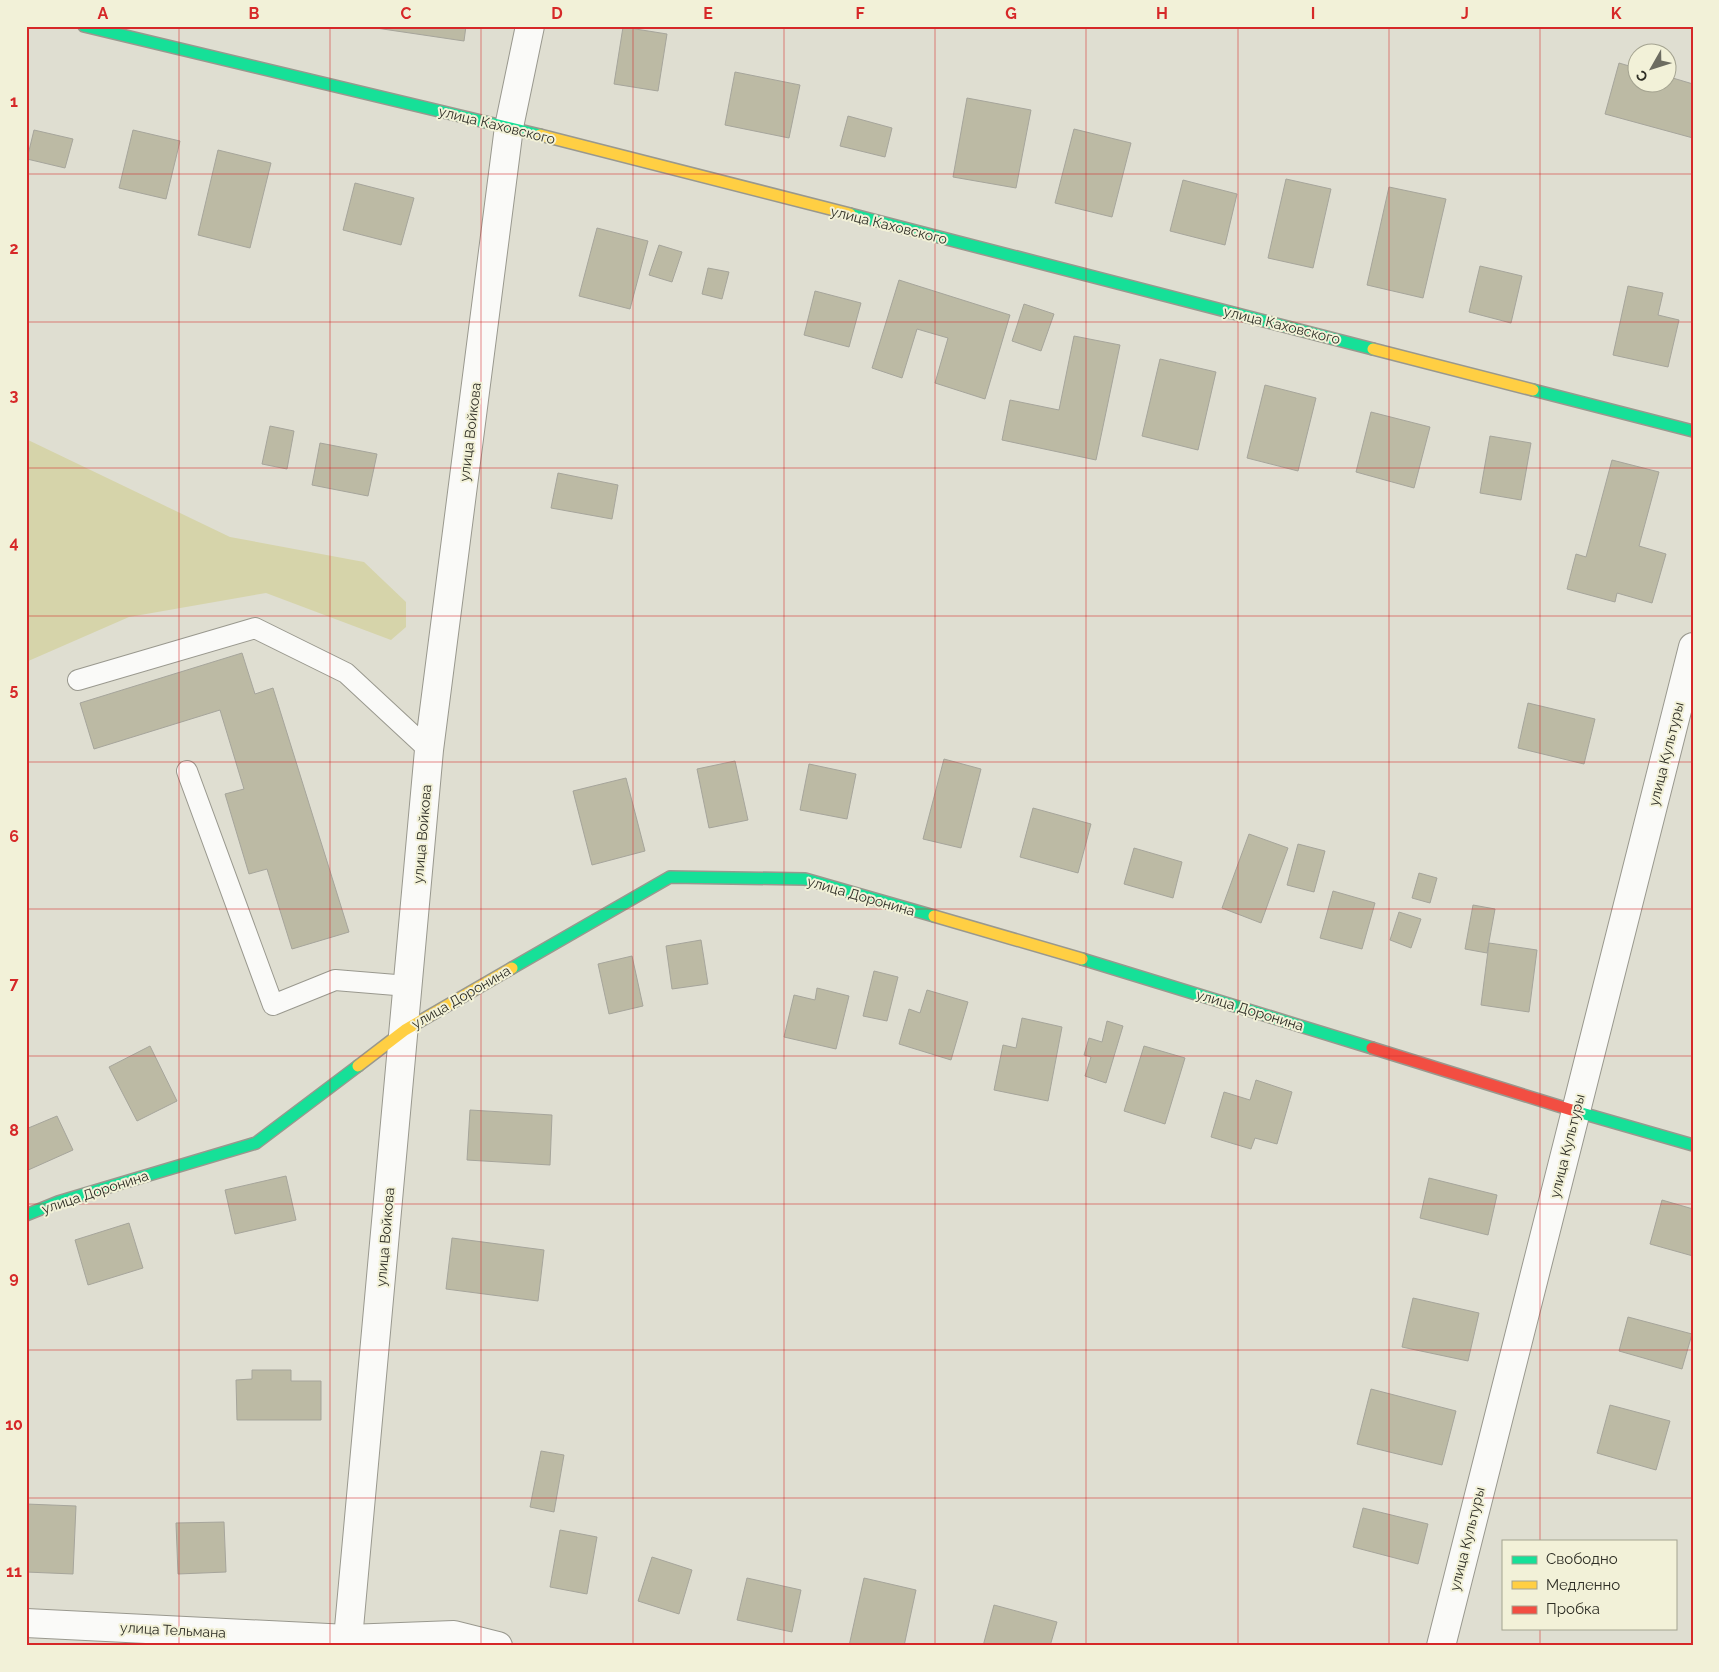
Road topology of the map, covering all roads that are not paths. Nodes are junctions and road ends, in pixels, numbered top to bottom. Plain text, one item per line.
1 (84, 26) edge
2 (530, 26) edge
3 (509, 127) junction
4 (1693, 431) edge
5 (1693, 647) edge
6 (78, 680) dead end
7 (429, 750) junction
8 (187, 771) dead end
9 (408, 986) junction
10 (405, 1030) junction
11 (1576, 1111) junction
12 (1693, 1145) edge
13 (26, 1215) edge
14 (26, 1623) edge
15 (348, 1642) edge
16 (498, 1646) edge
17 (1440, 1646) edge

1 - 3 street, улица Каховского
2 - 3 street, улица Войкова
3 - 4 street, улица Каховского
3 - 7 street, улица Войкова
5 - 11 street, улица Культуры
6 - 7 lane
7 - 9 street, улица Войкова
8 - 9 lane
9 - 10 street, улица Войкова
10 - 11 street, улица Доронина
10 - 13 street, улица Доронина
10 - 15 street, улица Войкова
11 - 12 street, улица Доронина
11 - 17 street, улица Культуры
14 - 15 street, улица Тельмана
15 - 16 street, улица Тельмана

